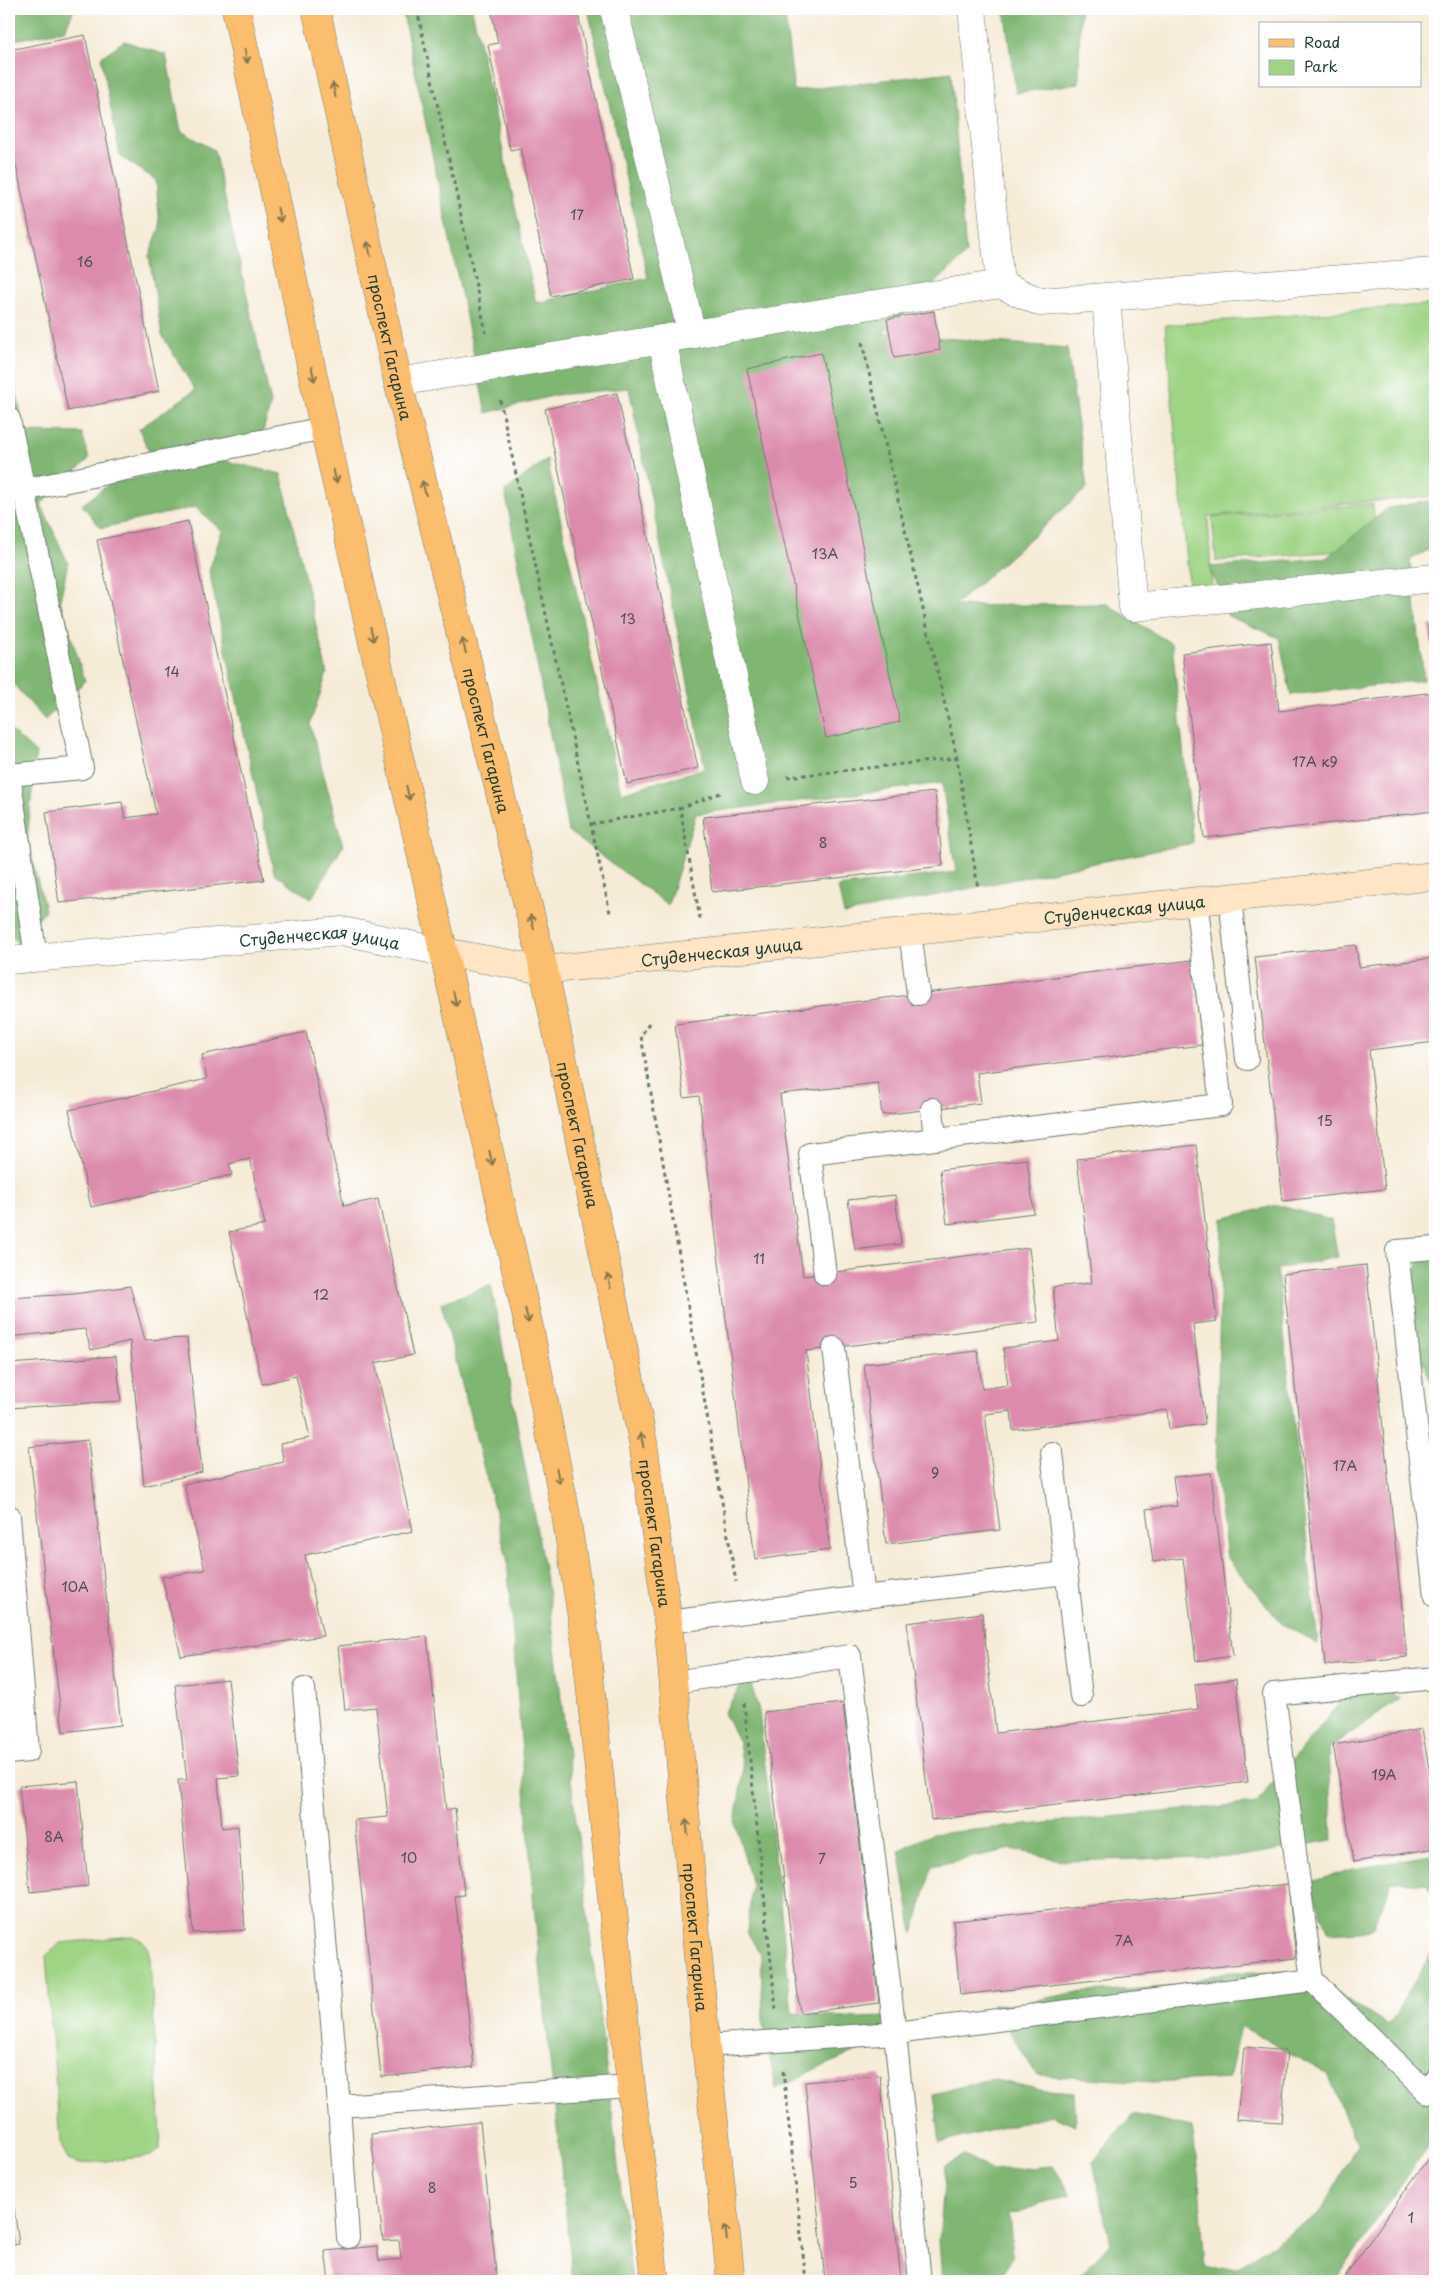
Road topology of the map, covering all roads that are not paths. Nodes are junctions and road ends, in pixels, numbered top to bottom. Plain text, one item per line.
1 (236, 9) edge
2 (316, 9) edge
3 (614, 9) edge
4 (972, 9) edge
5 (1435, 272) edge
6 (1000, 284) junction
7 (1106, 298) junction
8 (692, 335) junction
9 (662, 339) junction
10 (398, 382) junction
11 (9, 419) edge
12 (324, 428) junction
13 (16, 491) edge
14 (1435, 578) edge
15 (9, 775) edge
16 (755, 781) road end
17 (1435, 876) edge
18 (1230, 897) junction
19 (1196, 900) junction
20 (910, 931) junction
21 (444, 952) junction
22 (36, 957) junction
23 (9, 960) edge
24 (544, 970) junction
25 (918, 994) dead end
26 (1247, 1059) dead end
27 (932, 1109) dead end
28 (935, 1139) junction
29 (1435, 1248) edge
30 (825, 1274) dead end
31 (834, 1348) dead end
32 (1052, 1453) dead end
33 (9, 1516) edge
34 (1066, 1573) junction
35 (1435, 1596) edge
36 (864, 1597) junction
37 (668, 1622) junction
38 (1435, 1678) edge
39 (674, 1682) junction
40 (304, 1689) dead end
41 (1081, 1696) dead end
42 (9, 1753) edge
43 (1312, 1980) junction
44 (896, 2033) junction
45 (706, 2046) junction
46 (631, 2086) junction
47 (1432, 2090) edge
48 (339, 2106) junction
49 (348, 2237) dead end
50 (655, 2281) edge
51 (731, 2281) edge
52 (920, 2281) edge

1 -> 12 main road
10 -> 2 main road, проспект Гагарина
3 - 8 street
4 - 6 street
5 - 7 street
6 - 7 street
6 - 8 street
7 - 14 street
8 - 9 street
9 - 10 street
9 - 16 street
24 -> 10 main road, проспект Гагарина
11 - 13 lane
12 - 13 lane
12 -> 21 main road
13 - 15 lane
15 - 22 lane
17 - 18 main road, Студенческая улица
18 - 19 main road, Студенческая улица
18 - 26 lane
19 - 20 main road, Студенческая улица
19 - 28 lane
20 - 24 main road, Студенческая улица
20 - 25 lane
21 - 22 street, Студенческая улица
21 - 24 main road, Студенческая улица
21 -> 46 main road
22 - 23 street, Студенческая улица
37 -> 24 main road, проспект Гагарина
27 - 28 lane
28 - 30 lane
29 - 35 lane
31 - 36 lane
32 - 34 lane
33 - 42 lane
34 - 36 lane
34 - 41 lane
36 - 37 lane
37 - 39 main road, проспект Гагарина
38 - 43 lane
39 - 44 lane
45 -> 39 main road, проспект Гагарина
40 - 48 lane
43 - 44 lane
43 - 47 lane
44 - 45 lane
44 - 52 lane
51 -> 45 main road, проспект Гагарина
46 - 48 lane
46 - 50 main road
48 - 49 lane

